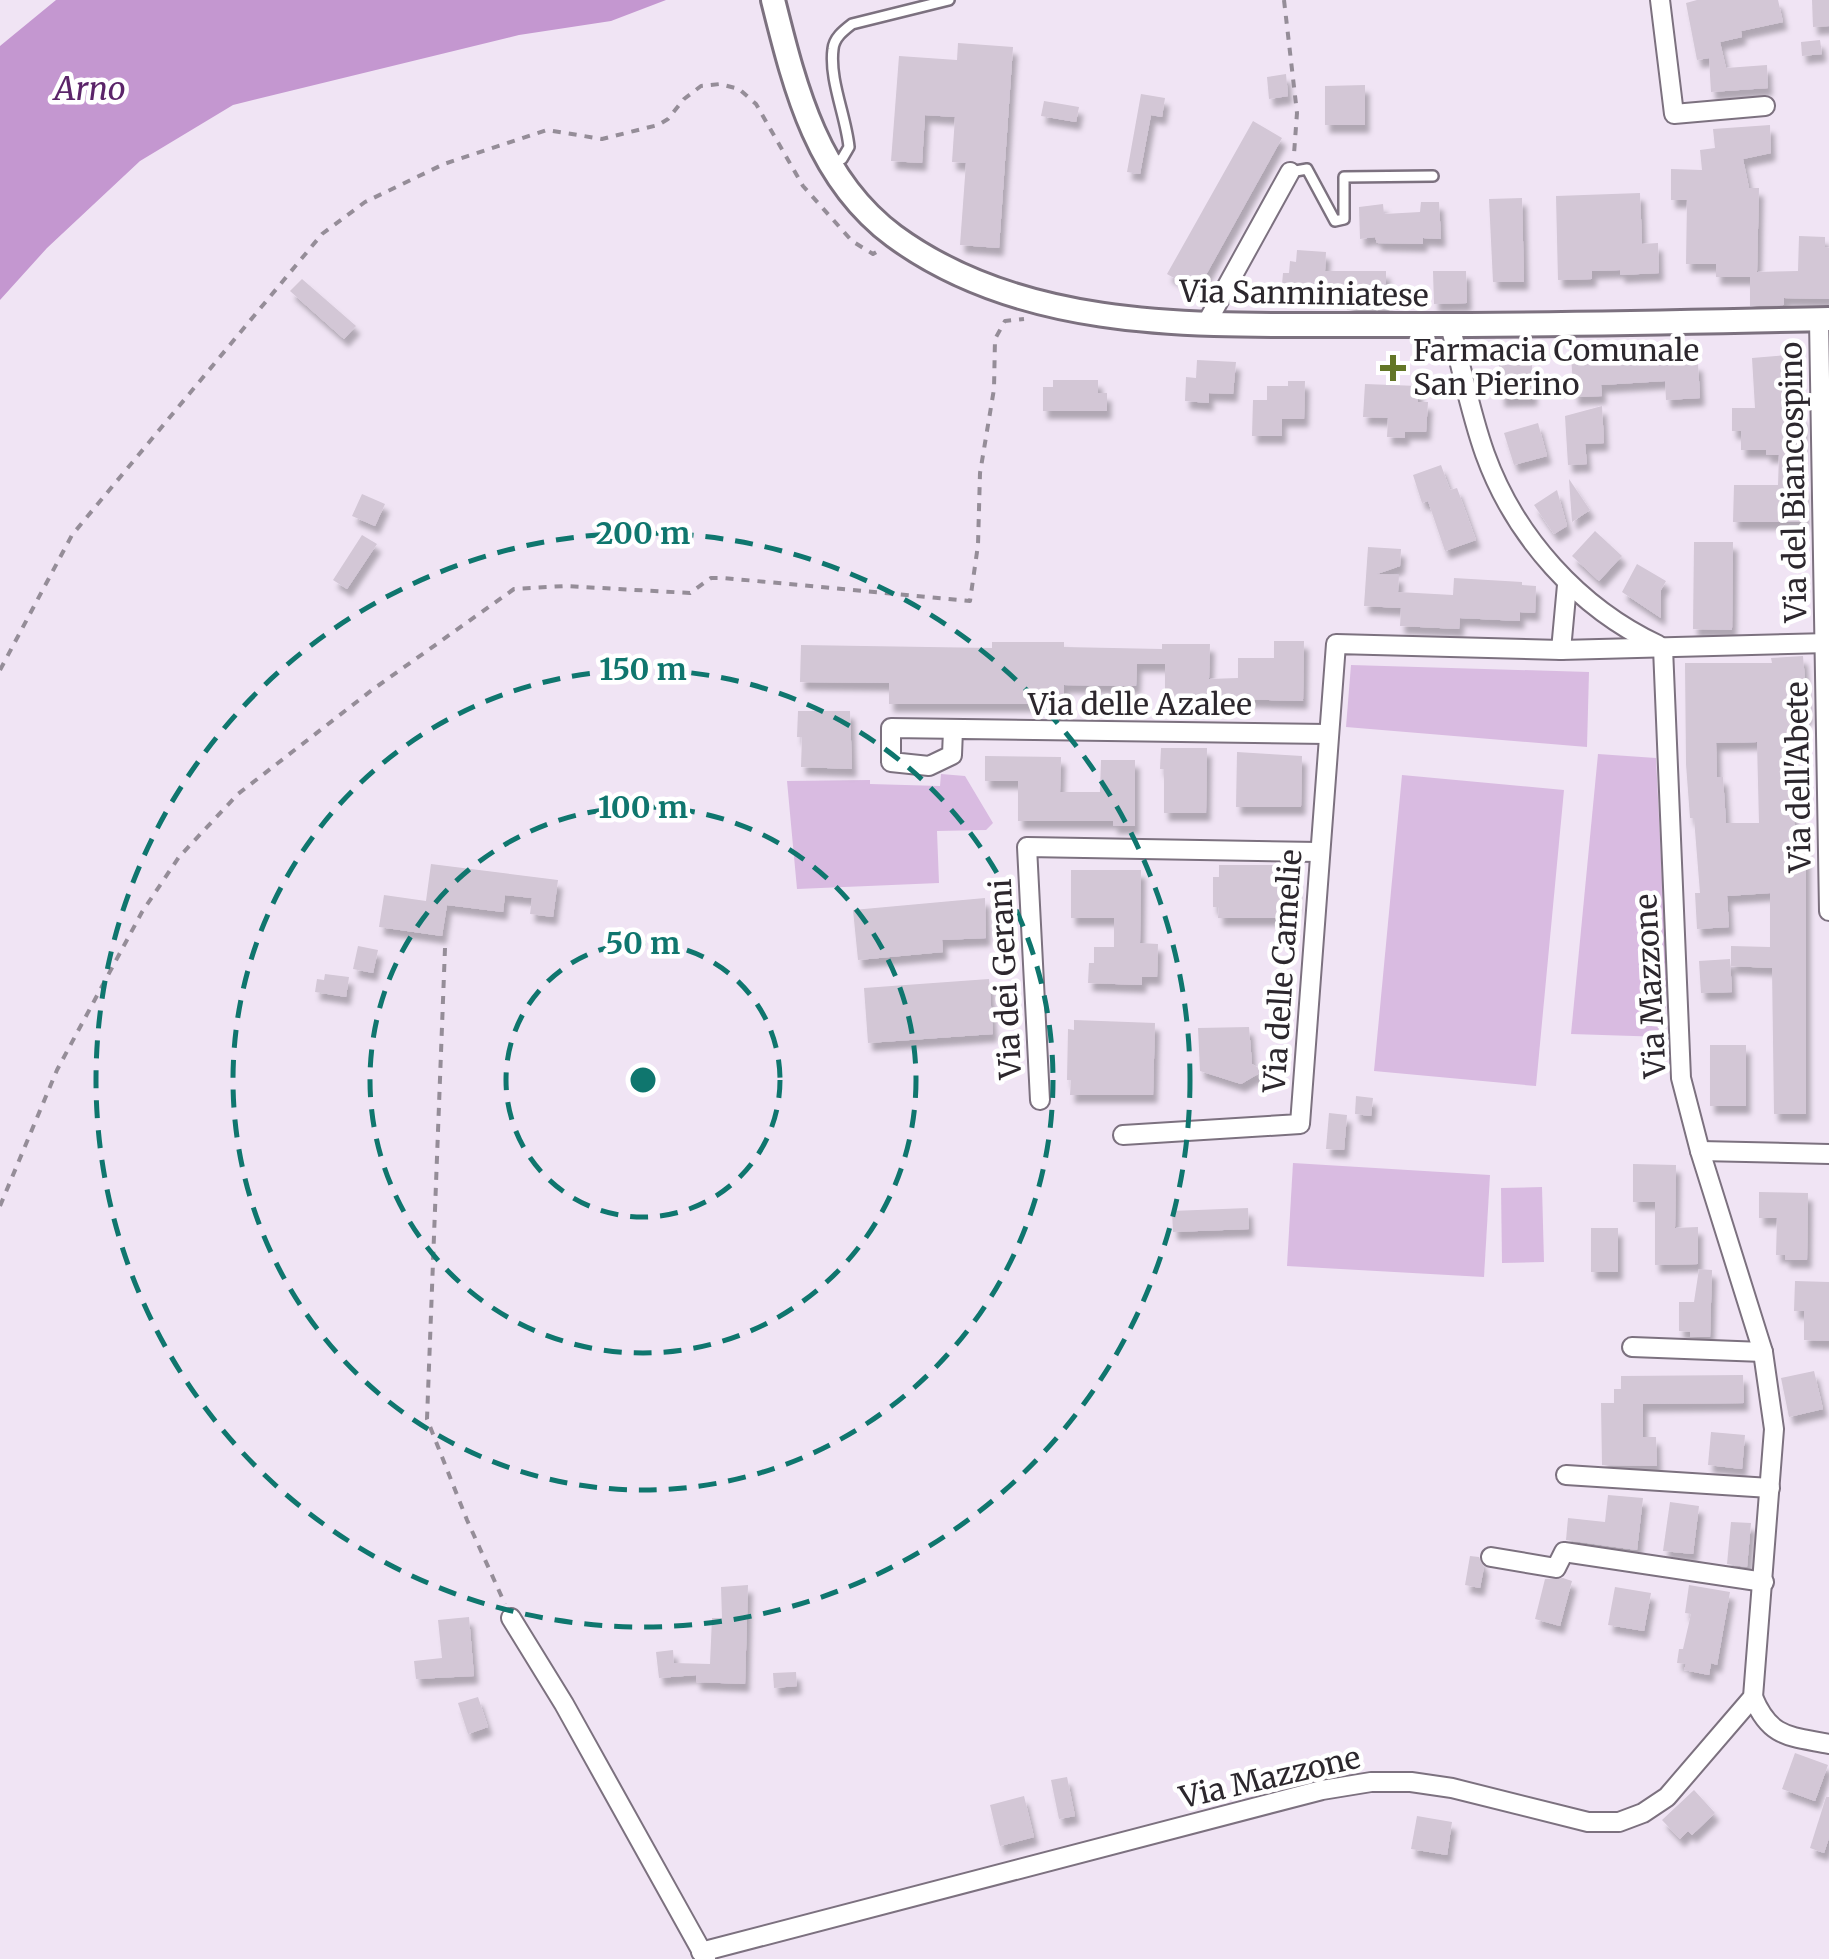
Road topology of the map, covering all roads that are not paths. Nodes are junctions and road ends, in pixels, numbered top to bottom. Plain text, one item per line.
1 (773, 0) edge
2 (949, 0) edge
3 (1660, 0) edge
4 (1766, 106) dead end
5 (827, 163) junction
6 (1290, 172) joint
7 (1433, 176) dead end
8 (1824, 320) edge
9 (1206, 324) junction
10 (1450, 326) junction
11 (1567, 585) junction
12 (1827, 643) edge
13 (1663, 648) junction
14 (1562, 650) junction
15 (953, 730) dead end
16 (1327, 734) junction
17 (1828, 755) edge
18 (1318, 852) junction
19 (1829, 912) edge
20 (1040, 1100) dead end
21 (1122, 1135) dead end
22 (1700, 1151) junction
23 (1829, 1154) edge
24 (1632, 1347) dead end
25 (1762, 1352) junction
26 (1566, 1475) dead end
27 (1770, 1488) junction
28 (1491, 1557) dead end
29 (1764, 1582) junction
30 (511, 1618) road end
31 (1753, 1697) junction
32 (1829, 1744) edge
33 (704, 1955) edge

1 - 5 street, Via Sanminiatese
2 - 5 lane
3 - 4 street
5 - 9 street, Via Sanminiatese
6 - 7 lane
6 - 9 street
8 - 10 street, Via Sanminiatese
8 - 12 street, Via del Biancospino
9 - 10 street, Via Sanminiatese
10 - 11 street
11 - 13 street
11 - 14 street
12 - 13 street
12 - 17 street, Via dell'Abete
13 - 14 street
13 - 22 street, Via Mazzone
14 - 16 street, Via delle Camelie
15 - 16 street, Via delle Azalee
16 - 18 street, Via delle Camelie
17 - 19 street, Via dell'Abete
18 - 20 street, Via dei Gerani
18 - 21 street, Via delle Camelie
22 - 23 street
22 - 25 street, Via Mazzone
24 - 25 street
25 - 27 street, Via Mazzone
26 - 27 street
27 - 29 street, Via Mazzone
28 - 29 street
29 - 31 street, Via Mazzone
30 - 33 street
31 - 32 street
31 - 33 street, Via Mazzone

